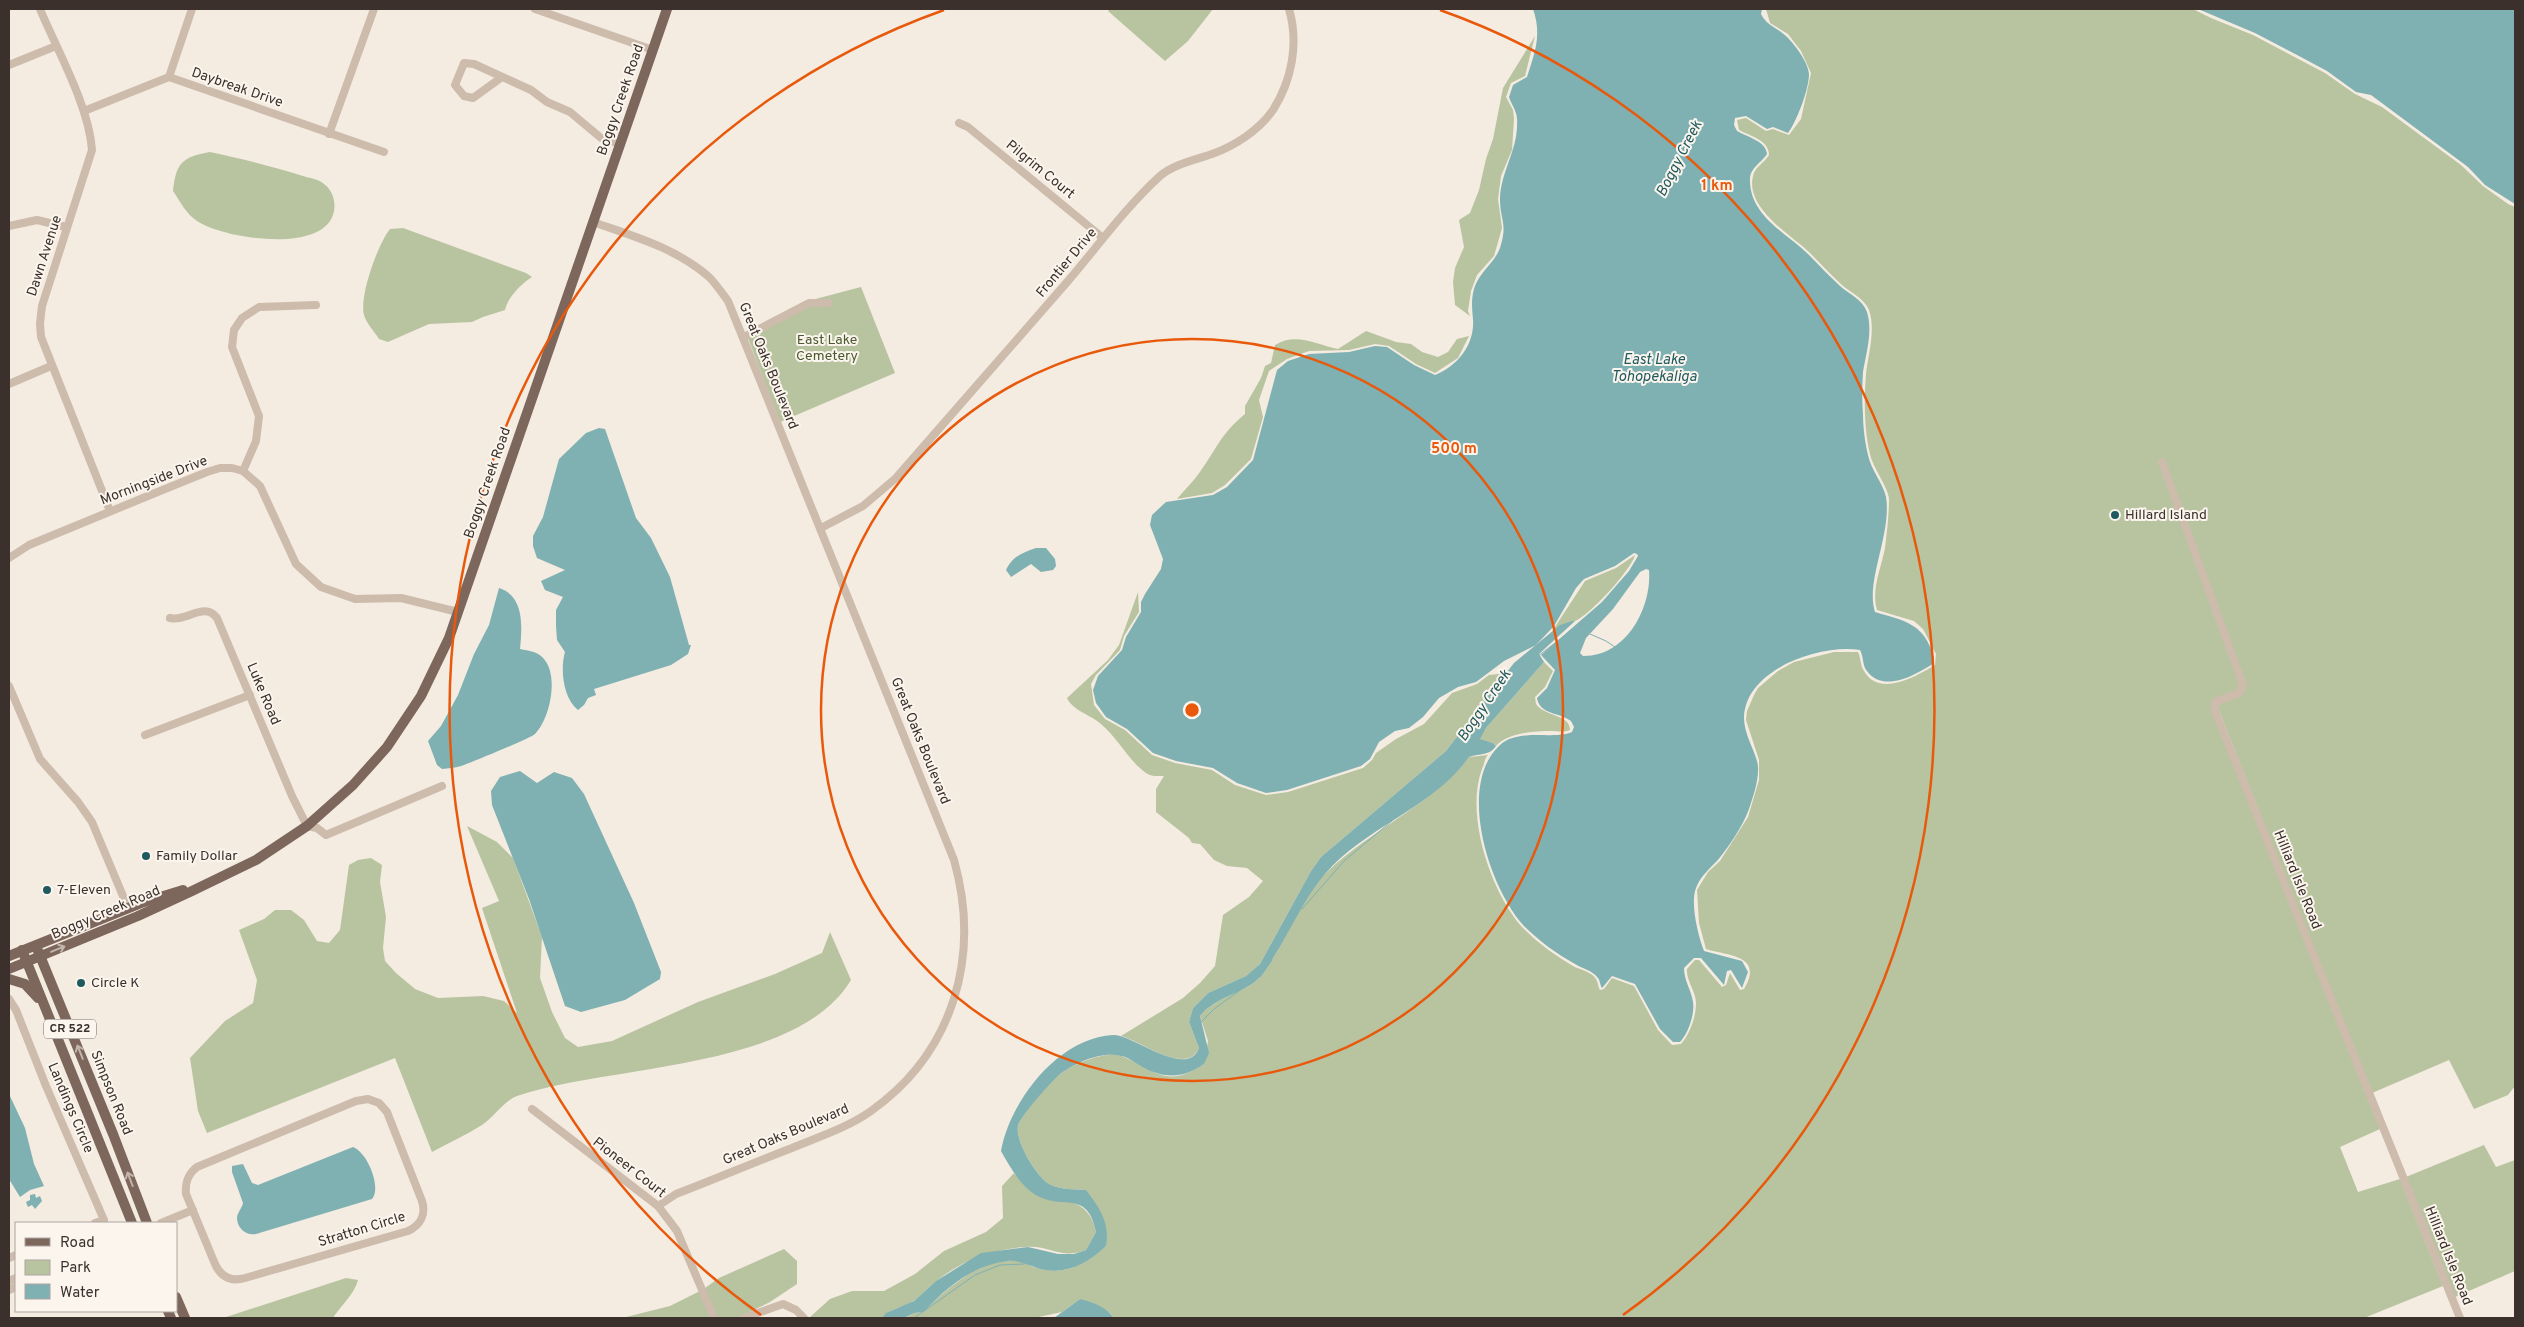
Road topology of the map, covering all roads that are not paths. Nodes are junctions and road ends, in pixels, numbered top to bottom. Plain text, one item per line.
1 (40, 9) edge
2 (192, 9) edge
3 (374, 9) edge
4 (535, 9) edge
5 (667, 9) edge
6 (1289, 9) edge
7 (56, 46) junction
8 (653, 50) junction
9 (9, 66) edge
10 (169, 77) junction
11 (502, 77) junction
12 (84, 111) junction
13 (959, 123) dead end
14 (329, 134) junction
15 (620, 144) junction
16 (384, 152) dead end
17 (593, 222) junction
18 (9, 226) edge
19 (66, 227) junction
20 (1103, 238) junction
21 (829, 303) dead end
22 (316, 304) dead end
23 (744, 337) junction
24 (51, 366) junction
25 (9, 384) edge
26 (2162, 462) dead end
27 (243, 471) junction
28 (110, 511) junction
29 (821, 528) junction
30 (9, 558) edge
31 (458, 612) junction
32 (170, 618) dead end
33 (9, 686) edge
34 (250, 695) junction
35 (146, 735) dead end
36 (442, 786) dead end
37 (307, 826) junction
38 (213, 880) junction
39 (128, 908) junction
40 (143, 914) junction
41 (121, 923) junction
42 (36, 946) junction
43 (22, 950) junction
44 (9, 956) edge
45 (40, 956) junction
46 (26, 962) junction
47 (9, 969) edge
48 (9, 978) edge
49 (9, 1000) edge
50 (47, 1013) junction
51 (532, 1109) dead end
52 (658, 1206) junction
53 (193, 1210) junction
54 (99, 1222) edge
55 (132, 1222) edge
56 (147, 1222) edge
57 (163, 1222) edge
58 (178, 1302) edge
59 (185, 1318) edge
60 (714, 1318) edge
61 (744, 1318) edge
62 (804, 1318) edge
63 (2460, 1318) edge

1 - 7 street, Dawn Avenue
2 - 10 street
3 - 14 street
4 - 8 street
5 - 8 main road, Boggy Creek Road
6 - 20 street, Frontier Drive
7 - 9 street
7 - 12 street, Dawn Avenue
8 - 15 main road, Boggy Creek Road
10 - 12 street, Daybreak Drive
10 - 14 street, Daybreak Drive
11 - 11 street
11 - 15 street
12 - 19 street, Dawn Avenue
13 - 20 street, Pilgrim Court
14 - 16 street, Daybreak Drive
15 - 17 main road, Boggy Creek Road
17 - 23 street, Great Oaks Boulevard
17 - 31 main road, Boggy Creek Road
18 - 19 street
19 - 24 street, Dawn Avenue
20 - 29 street, Frontier Drive
21 - 23 street
22 - 27 street
23 - 29 street, Great Oaks Boulevard
24 - 25 street
24 - 28 street, Dawn Avenue
26 - 63 street, Hilliard Isle Road
27 - 28 street, Morningside Drive
27 - 31 street
28 - 30 street, Morningside Drive
29 - 52 street, Great Oaks Boulevard
31 - 37 main road, Boggy Creek Road
32 - 34 street, Luke Road
33 - 39 street
34 - 35 street
34 - 37 street, Luke Road
36 - 37 street
37 - 38 main road, Boggy Creek Road
38 - 39 main road, Boggy Creek Road
38 - 40 main road, Boggy Creek Road
39 - 40 main road
39 - 41 main road
39 - 42 main road, Boggy Creek Road
40 - 41 main road, Boggy Creek Road
45 -> 41 main road, Boggy Creek Road
42 - 43 main road, Boggy Creek Road
42 - 45 main road, Simpson Road / CR 522
43 - 44 main road, Boggy Creek Road
43 - 46 main road, Simpson Road / CR 522
45 - 46 main road, Boggy Creek Road
56 -> 45 main road, Simpson Road / CR 522
46 - 47 main road, Boggy Creek Road
46 - 50 main road, Simpson Road / CR 522
48 - 50 main road
49 - 54 street, Landings Circle
50 - 55 main road, Simpson Road / CR 522
51 - 52 street, Pioneer Court
52 - 60 street, Pioneer Court
53 - 53 street, Stratton Circle
53 - 57 street
58 - 59 main road
61 - 62 street

